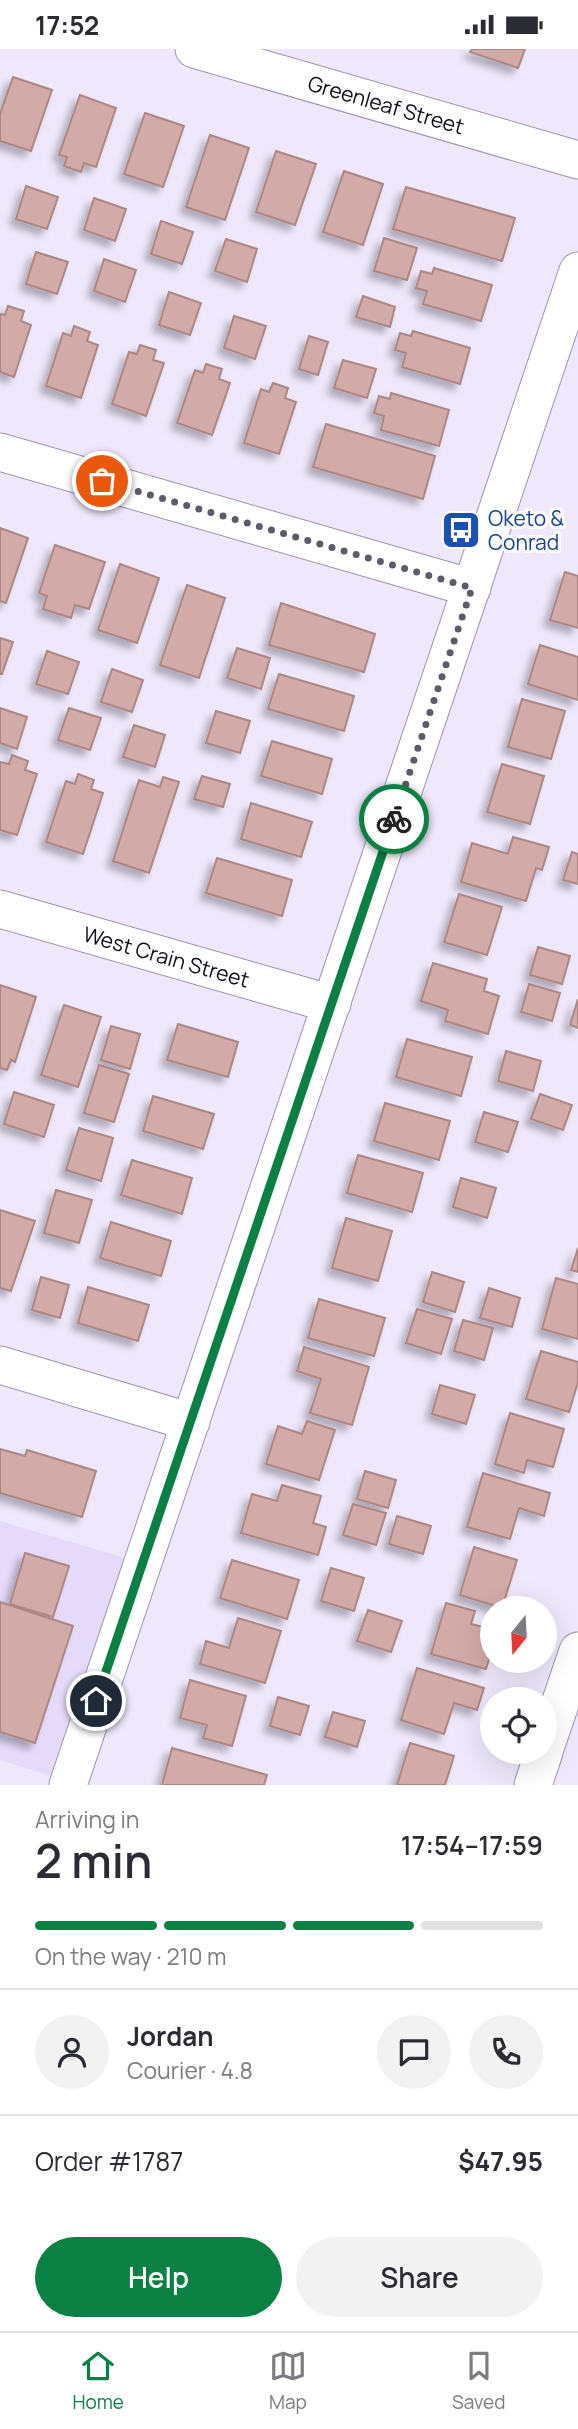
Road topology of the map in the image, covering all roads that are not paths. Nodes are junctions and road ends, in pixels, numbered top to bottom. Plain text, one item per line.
1 (194, 49) edge
2 (578, 160) edge
3 (578, 271) edge
4 (0, 452) edge
5 (472, 588) junction
6 (0, 909) edge
7 (332, 1004) junction
8 (0, 1365) edge
9 (191, 1422) junction
10 (578, 1651) edge
11 (557, 1713) edge
12 (540, 1764) edge
13 (68, 1785) edge
14 (533, 1785) edge

1 - 2 street, Greenleaf Street
3 - 5 street
4 - 5 street
5 - 7 street
6 - 7 street, West Crain Street
7 - 9 street
8 - 9 street
9 - 13 street
10 - 11 street
12 - 14 street

